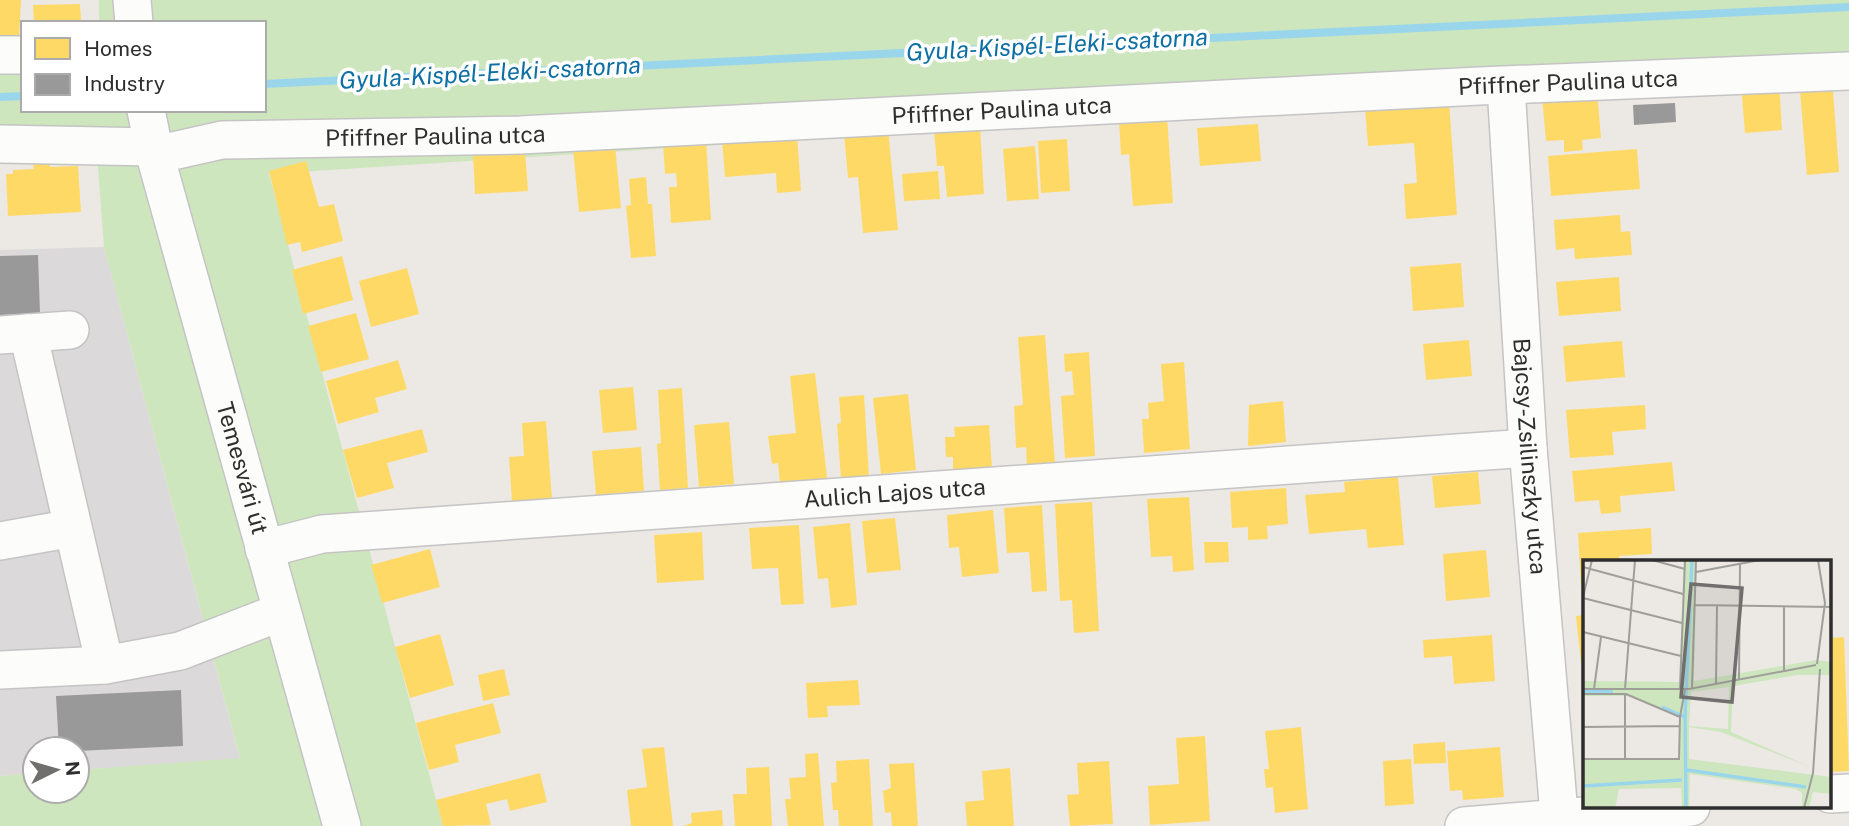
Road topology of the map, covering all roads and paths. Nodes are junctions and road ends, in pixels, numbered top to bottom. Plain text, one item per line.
1 (132, 0) edge
2 (134, 21) edge
3 (0, 55) edge
4 (21, 55) edge
5 (1849, 71) edge
6 (1506, 86) junction
7 (151, 133) edge
8 (0, 144) edge
9 (70, 330) dead end
10 (14, 334) edge
11 (1528, 448) junction
12 (73, 528) junction
13 (0, 541) edge
14 (264, 549) junction
15 (281, 612) junction
16 (104, 666) junction
17 (0, 670) edge
18 (1682, 808) edge
19 (1560, 822) edge
20 (341, 826) edge
21 (1464, 826) edge

1 - 2 street
3 - 4 street
5 - 6 street, Pfiffner Paulina utca
6 - 7 street, Pfiffner Paulina utca
6 - 11 street, Bajcsy-Zsilinszky utca
7 - 8 street, Pfiffner Paulina utca
7 - 14 street, Temesvári út
9 - 10 street
10 - 12 street
11 - 14 street, Aulich Lajos utca
11 - 19 street, Bajcsy-Zsilinszky utca
12 - 13 street
12 - 16 street
14 - 15 street, Temesvári út
15 - 16 street
15 - 20 street, Temesvári út
16 - 17 street
18 - 19 street
19 - 21 street

